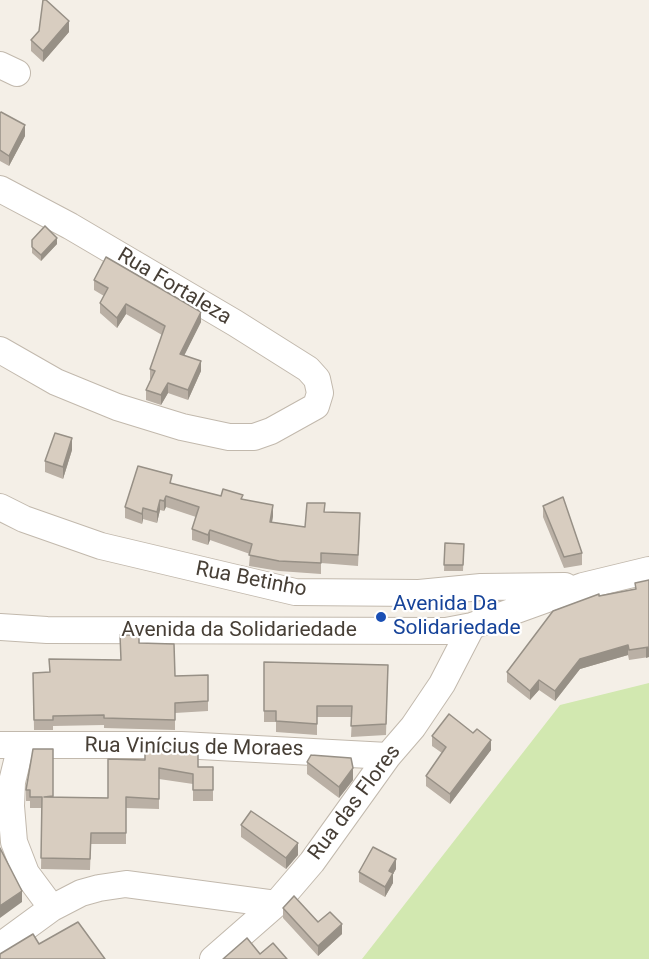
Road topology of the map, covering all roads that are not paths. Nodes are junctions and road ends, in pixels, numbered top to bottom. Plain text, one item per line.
1 (0, 189) edge
2 (0, 350) edge
3 (0, 507) edge
4 (649, 570) edge
5 (583, 586) junction
6 (472, 626) junction
7 (0, 627) edge
8 (11, 745) edge
9 (388, 756) junction
10 (276, 904) junction
11 (52, 908) junction
12 (0, 946) edge
13 (213, 959) edge

1 - 2 street, Rua Fortaleza
3 - 5 street, Rua Betinho
4 - 5 street, Avenida da Solidariedade
5 - 6 street, Avenida da Solidariedade
6 - 7 street, Avenida da Solidariedade
6 - 9 street, Rua das Flores
8 - 9 street, Rua Vinícius de Moraes
8 - 11 street
9 - 10 street, Rua das Flores
10 - 11 street
10 - 13 street, Rua das Flores
11 - 12 street

